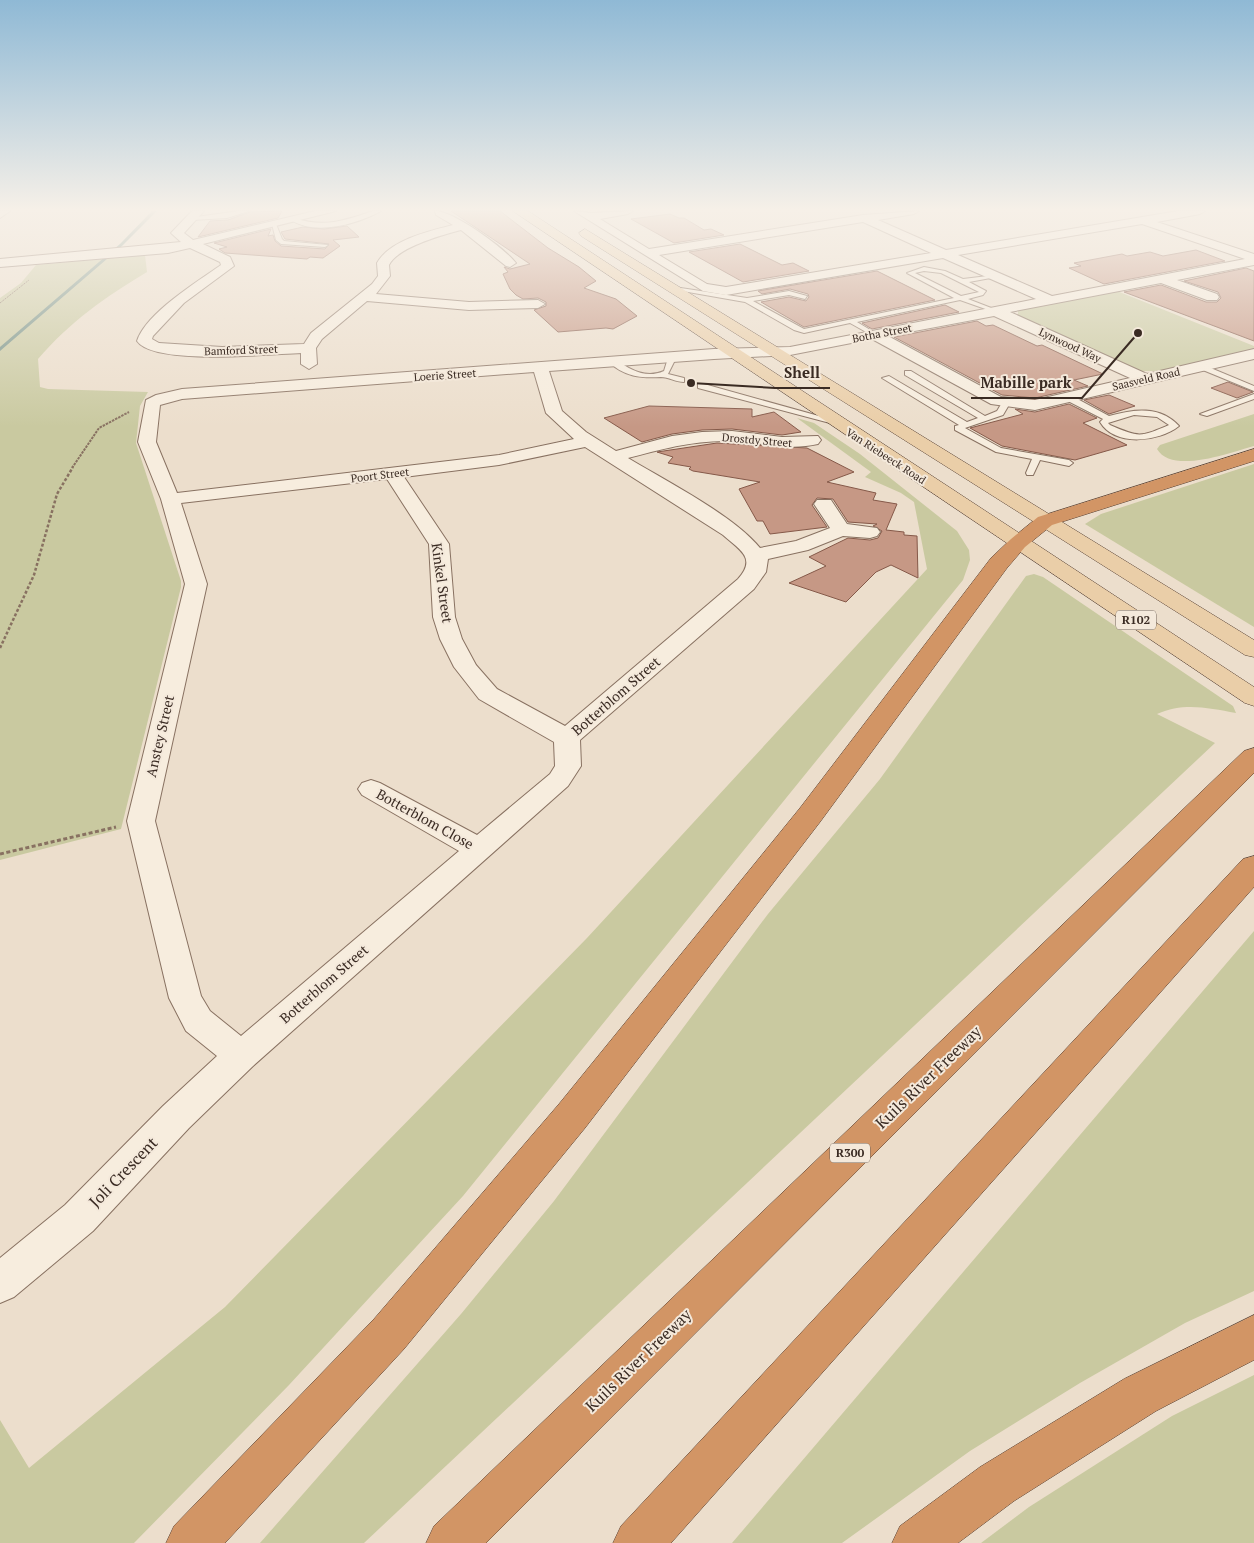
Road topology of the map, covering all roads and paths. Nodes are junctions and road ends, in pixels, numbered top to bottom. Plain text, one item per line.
1 (26, 283) edge
2 (203, 283) edge
3 (379, 283) edge
4 (628, 283) edge
5 (665, 283) edge
6 (696, 283) edge
7 (775, 283) edge
8 (930, 283) edge
9 (967, 283) edge
10 (1010, 283) edge
11 (1141, 283) edge
12 (1173, 283) edge
13 (674, 289) junction
14 (364, 297) junction
15 (805, 297) dead end
16 (1212, 297) dead end
17 (960, 298) junction
18 (747, 300) junction
19 (1050, 300) junction
20 (0, 303) edge
21 (538, 304) dead end
22 (996, 311) junction
23 (852, 322) junction
24 (875, 334) junction
25 (309, 348) junction
26 (774, 352) junction
27 (735, 354) junction
28 (1254, 354) edge
29 (672, 358) junction
30 (613, 362) junction
31 (1201, 366) junction
32 (540, 368) junction
33 (908, 373) dead end
34 (662, 374) junction
35 (886, 378) dead end
36 (1144, 379) junction
37 (680, 380) dead end
38 (308, 385) junction
39 (700, 386) dead end
40 (1254, 389) edge
41 (1254, 396) edge
42 (1067, 398) junction
43 (153, 403) junction
44 (1006, 403) junction
45 (1204, 414) dead end
46 (983, 418) junction
47 (1108, 419) junction
48 (833, 421) junction
49 (964, 424) junction
50 (812, 440) dead end
51 (588, 441) junction
52 (1254, 455) edge
53 (614, 456) junction
54 (1037, 458) junction
55 (1069, 463) dead end
56 (392, 473) junction
57 (1030, 473) dead end
58 (170, 499) junction
59 (824, 504) dead end
60 (840, 530) junction
61 (870, 532) dead end
62 (1031, 532) junction
63 (756, 555) junction
64 (0, 648) edge
65 (1254, 650) edge
66 (1254, 698) edge
67 (567, 738) junction
68 (1251, 760) edge
69 (371, 788) dead end
70 (141, 821) junction
71 (479, 849) junction
72 (0, 854) edge
73 (1254, 867) edge
74 (241, 1056) junction
75 (0, 1283) edge
76 (1254, 1337) edge
77 (191, 1543) edge
78 (451, 1543) edge
79 (638, 1543) edge
80 (917, 1543) edge

1 - 20 path
2 - 25 street, Bamford Street
3 - 14 street
4 - 27 main road, Van Riebeeck Road / R102
5 - 13 main road, Van Riebeeck Road / R102
6 - 7 street
8 - 17 lane
9 - 17 lane
10 - 19 street
11 - 19 street, Botha Street
12 - 16 street
13 - 18 lane
13 - 26 main road, Van Riebeeck Road / R102
14 - 21 street
14 - 25 street
15 - 18 lane
17 - 22 lane
17 - 23 lane
18 - 23 lane
19 - 22 street, Botha Street
22 - 24 street, Botha Street
22 - 36 street, Lynwood Way
23 - 24 lane
24 - 26 street, Botha Street
24 - 44 street, Saasveld Road
25 - 38 street
26 - 27 street, Botha Street
26 - 62 main road, Van Riebeeck Road / R102
27 - 29 street, Loerie Street
27 - 48 main road, Van Riebeeck Road / R102
28 - 31 street, Saasveld Road
29 - 30 street, Loerie Street
29 - 34 lane
30 - 32 street, Loerie Street
30 - 34 lane
31 - 36 street, Saasveld Road
31 - 40 lane
32 - 38 street, Loerie Street
32 - 51 street
33 - 46 lane
34 - 37 lane
35 - 49 lane
36 - 42 street, Saasveld Road
38 - 43 street, Loerie Street
39 - 48 lane
41 - 45 lane
42 - 44 street, Saasveld Road
42 - 47 lane
43 - 58 street, Anstey Street
43 - 64 path
44 - 46 lane
46 - 49 lane
47 - 47 lane
48 - 62 main road, Van Riebeeck Road / R102
49 - 54 lane
50 - 53 street, Drostdy Street
51 - 53 street
51 - 56 street, Poort Street
52 - 62 highway
53 - 63 street
54 - 55 lane
54 - 57 lane
56 - 58 street, Poort Street
56 - 67 street, Kinkel Street
58 - 70 street, Anstey Street
59 - 60 street
60 - 61 street
60 - 63 street
62 - 65 main road, Van Riebeeck Road / R102
62 - 66 main road, Van Riebeeck Road / R102
62 - 77 highway
63 - 67 street, Botterblom Street
67 - 71 street, Botterblom Street
68 - 78 highway, Kuils River Freeway / R300
69 - 71 street, Botterblom Close
70 - 72 path
70 - 74 street, Anstey Street
71 - 74 street, Botterblom Street
73 - 79 highway
74 - 75 street, Joli Crescent
76 - 80 highway

